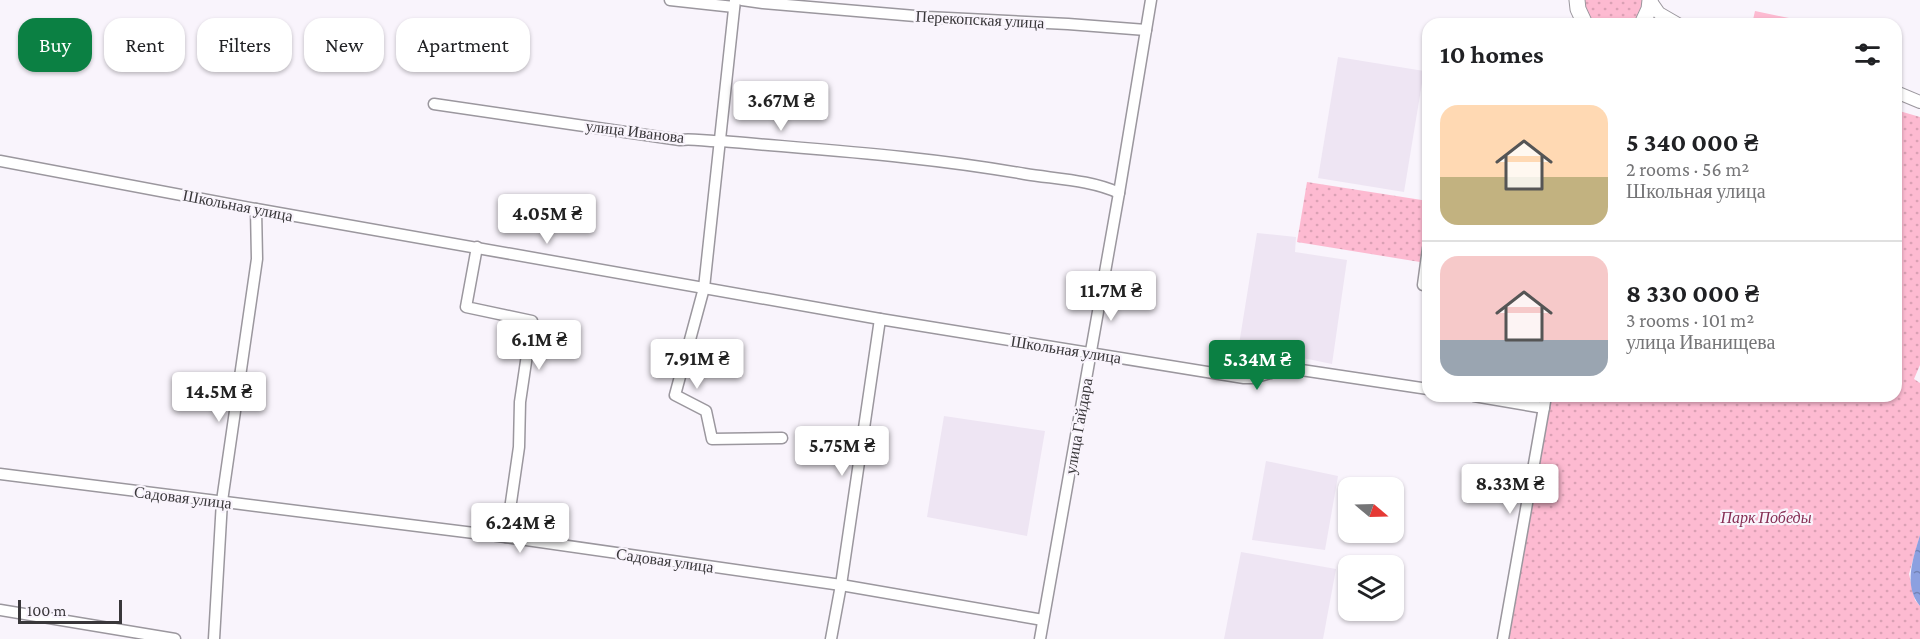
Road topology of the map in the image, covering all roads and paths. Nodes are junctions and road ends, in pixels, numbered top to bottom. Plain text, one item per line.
1 (670, 0) edge
2 (1151, 0) edge
3 (1565, 0) edge
4 (1577, 0) edge
5 (1650, 0) edge
6 (737, 2) edge
7 (1580, 18) edge
8 (1582, 18) edge
9 (1645, 18) edge
10 (1667, 18) edge
11 (1146, 30) junction
12 (1902, 94) edge
13 (1920, 102) edge
14 (434, 104) dead end
15 (721, 141) junction
16 (0, 162) edge
17 (1119, 193) junction
18 (256, 209) junction
19 (477, 247) junction
20 (704, 288) junction
21 (880, 319) junction
22 (1091, 352) junction
23 (1422, 388) edge
24 (1509, 402) edge
25 (1545, 402) edge
26 (1544, 408) junction
27 (782, 438) dead end
28 (0, 474) edge
29 (222, 501) junction
30 (506, 537) junction
31 (841, 585) junction
32 (0, 610) edge
33 (1043, 620) junction
34 (175, 639) edge
35 (214, 639) edge
36 (831, 639) edge
37 (1040, 639) edge
38 (1503, 639) edge

1 - 6 street, Перекопская улица
2 - 11 street, улица Гайдара
3 - 7 highway
4 - 8 highway
5 - 9 highway
5 - 10 main road
6 - 11 street, Перекопская улица
6 - 15 street
11 - 17 street, улица Гайдара
12 - 13 main road
14 - 15 street, улица Иванова
15 - 17 street, улица Иванова
15 - 20 street
16 - 18 street, Школьная улица
17 - 22 street, улица Гайдара
18 - 19 street, Школьная улица
18 - 29 street
19 - 20 street, Школьная улица
19 - 30 street
20 - 21 street, Школьная улица
20 - 27 street
21 - 22 street, Школьная улица
21 - 31 street
22 - 23 street, Школьная улица
22 - 33 street, улица Гайдара
24 - 26 street
25 - 26 street
26 - 38 street
28 - 29 street, Садовая улица
29 - 30 street, Садовая улица
29 - 35 street
30 - 31 street, Садовая улица
31 - 33 street, Садовая улица
31 - 36 street
32 - 34 street
33 - 37 street, улица Гайдара

